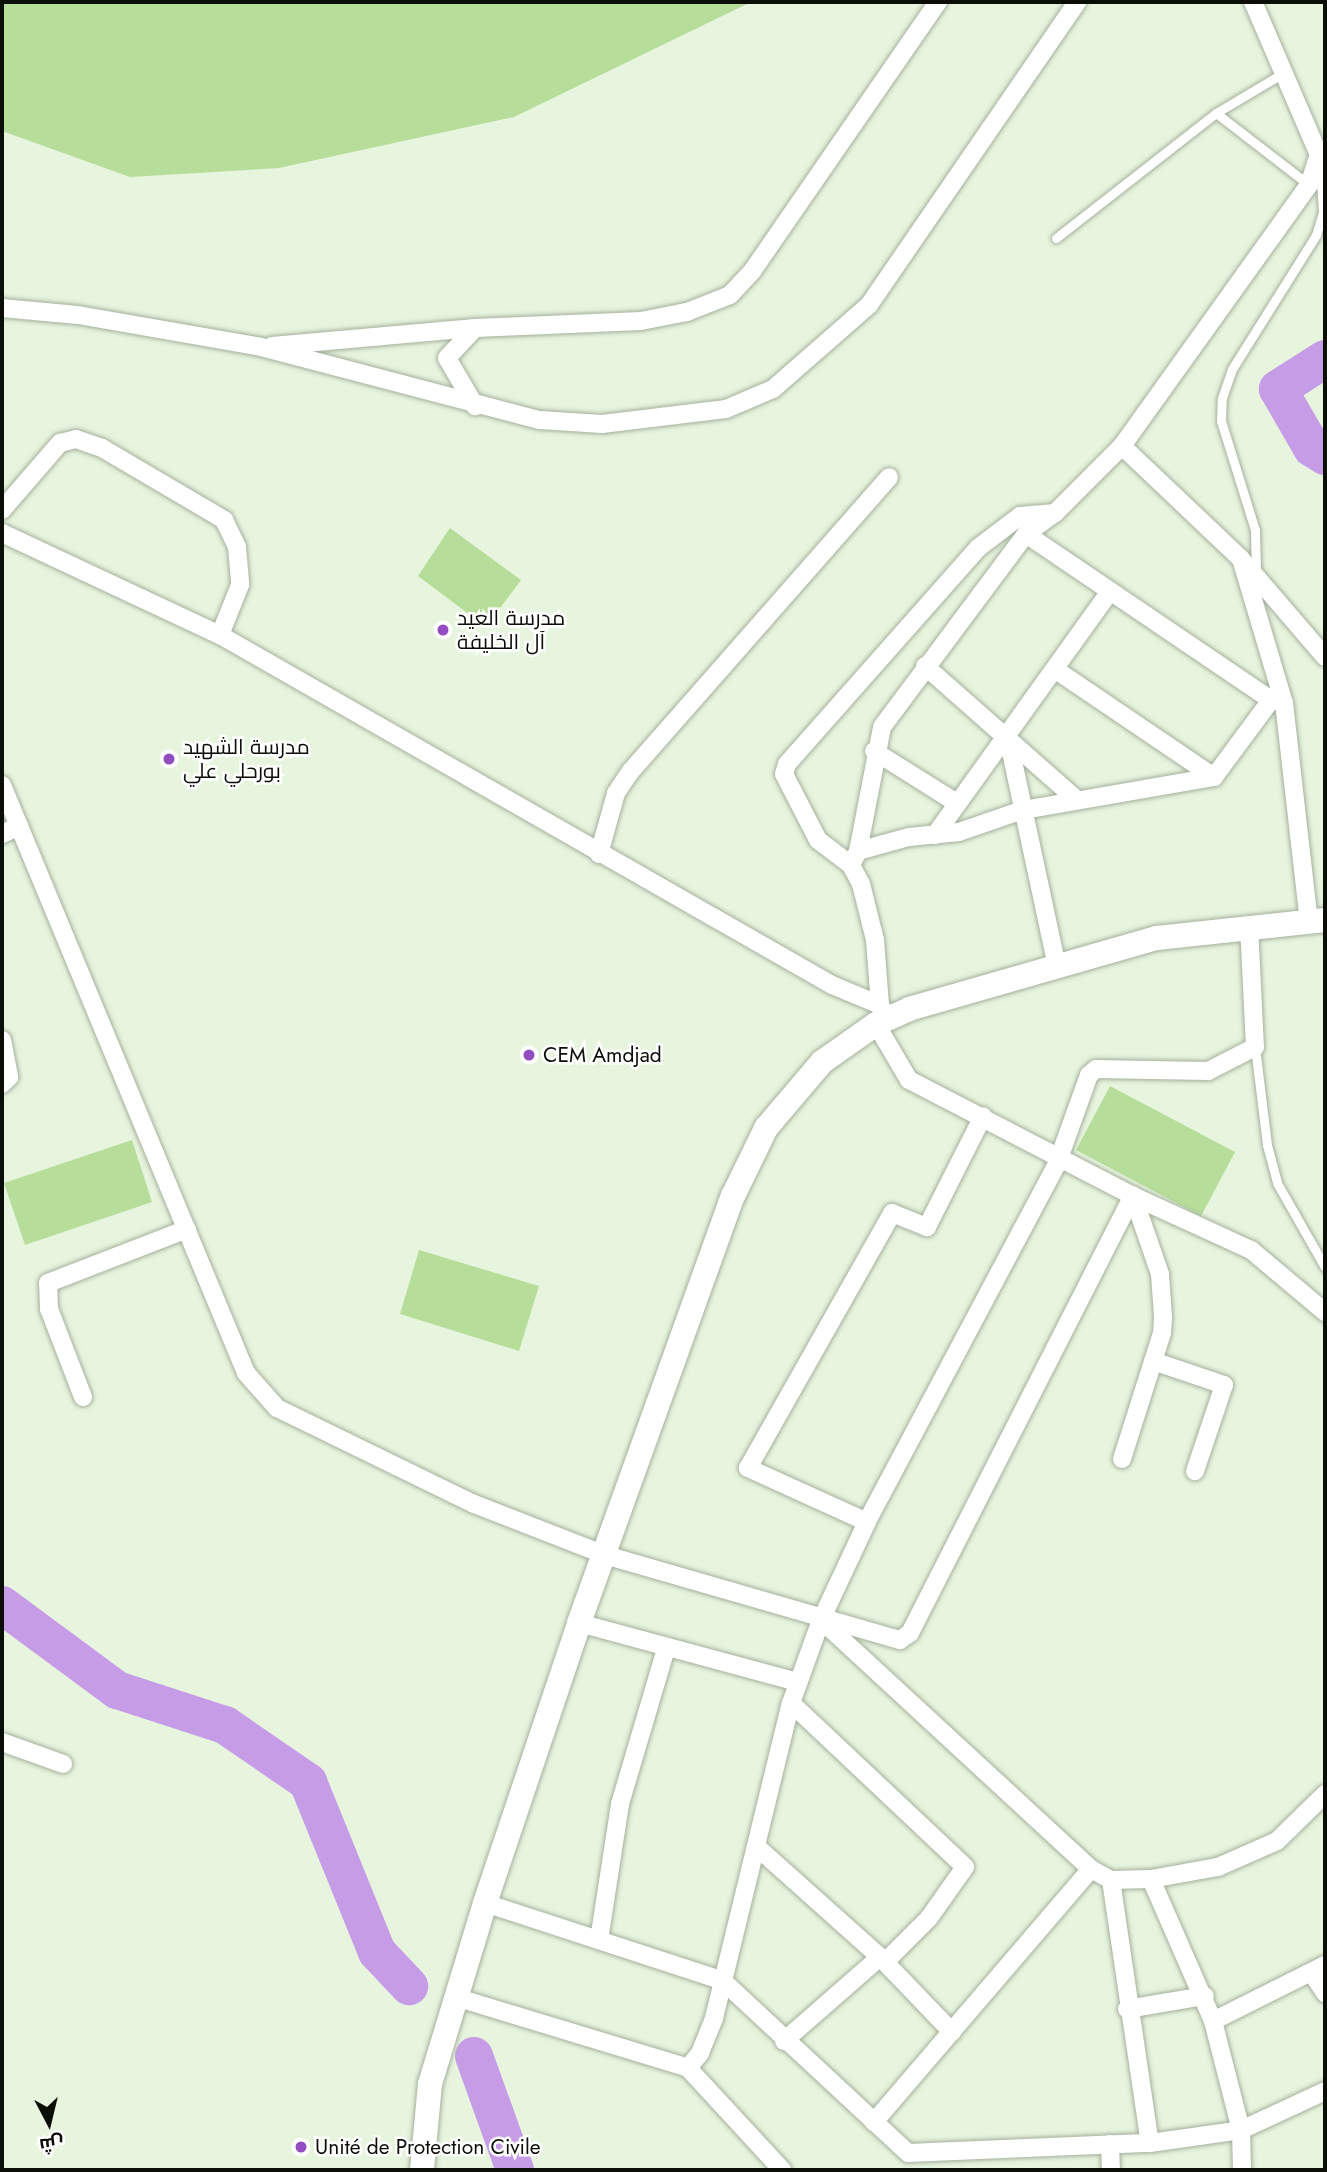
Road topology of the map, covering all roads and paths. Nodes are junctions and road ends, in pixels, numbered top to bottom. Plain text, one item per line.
1 (938, 2) edge
2 (1077, 2) edge
3 (1253, 2) edge
4 (1283, 73) junction
5 (1216, 113) junction
6 (1319, 155) junction
7 (1309, 185) junction
8 (1056, 239) dead end
9 (2, 308) edge
10 (475, 328) junction
11 (261, 348) junction
12 (475, 406) junction
13 (1122, 446) junction
14 (888, 477) dead end
15 (2, 510) edge
16 (1055, 513) junction
17 (2, 533) edge
18 (1026, 534) junction
19 (1241, 559) junction
20 (1256, 581) junction
21 (1108, 594) junction
22 (220, 635) junction
23 (1325, 657) edge
24 (925, 666) junction
25 (1056, 670) junction
26 (1277, 701) junction
27 (1008, 738) junction
28 (874, 751) junction
29 (1214, 778) junction
30 (2, 785) edge
31 (1077, 800) junction
32 (957, 803) junction
33 (1023, 810) junction
34 (19, 826) junction
35 (2, 834) edge
36 (935, 835) junction
37 (599, 854) junction
38 (855, 858) junction
39 (1317, 921) edge
40 (1249, 925) junction
41 (1057, 966) junction
42 (881, 1016) junction
43 (2, 1040) edge
44 (1255, 1047) junction
45 (2, 1084) edge
46 (983, 1116) junction
47 (1059, 1154) junction
48 (1133, 1196) junction
49 (187, 1229) junction
50 (1325, 1268) edge
51 (1325, 1312) edge
52 (1153, 1361) junction
53 (83, 1396) dead end
54 (1122, 1459) dead end
55 (1195, 1471) dead end
56 (867, 1522) junction
57 (605, 1555) junction
58 (821, 1620) junction
59 (579, 1623) junction
60 (666, 1649) junction
61 (798, 1682) junction
62 (791, 1703) junction
63 (2, 1742) edge
64 (63, 1764) dead end
65 (1325, 1794) edge
66 (758, 1849) junction
67 (1091, 1869) junction
68 (1150, 1879) junction
69 (1111, 1880) junction
70 (485, 1903) junction
71 (599, 1940) junction
72 (883, 1959) junction
73 (1319, 1969) edge
74 (723, 1981) junction
75 (1325, 1993) edge
76 (1205, 1996) junction
77 (455, 1997) junction
78 (1127, 2009) junction
79 (1213, 2021) junction
80 (953, 2032) junction
81 (784, 2041) junction
82 (688, 2068) junction
83 (1325, 2091) edge
84 (874, 2122) junction
85 (1241, 2130) junction
86 (1150, 2143) junction
87 (1110, 2144) junction
88 (908, 2162) edge
89 (422, 2170) edge
90 (782, 2170) edge
91 (1111, 2170) edge
92 (1242, 2170) edge

1 - 10 street
2 - 12 street
3 - 4 street
4 - 5 lane
4 - 6 street
5 - 7 lane
5 - 8 lane
6 - 7 street
6 - 20 lane
7 - 13 street
9 - 11 street
10 - 11 street
10 - 12 street
11 - 12 street
13 - 16 street
13 - 19 street
14 - 37 street
15 - 22 street
16 - 18 street
16 - 38 street
17 - 22 street
18 - 21 street
18 - 24 street
19 - 20 street
19 - 26 street
20 - 23 street
21 - 25 street
21 - 26 street
22 - 37 street
24 - 27 street
24 - 28 street
25 - 27 street
25 - 29 street
26 - 29 street
26 - 39 street
27 - 31 street
27 - 32 street
27 - 33 street
28 - 32 street
28 - 38 street
29 - 31 street
30 - 34 street
31 - 33 street
32 - 36 street
33 - 36 street
33 - 41 street
34 - 35 street
34 - 49 street
36 - 38 street
37 - 42 street
38 - 42 street
39 - 40 main road
40 - 41 main road
40 - 44 street
41 - 42 main road
42 - 46 street
42 - 57 main road
43 - 45 street
44 - 47 street
44 - 50 lane
46 - 47 street
46 - 56 street
47 - 48 street
47 - 56 street
48 - 51 street
48 - 52 street
48 - 58 street
49 - 53 street
49 - 57 street
52 - 54 street
52 - 55 street
56 - 58 street
57 - 58 street
57 - 59 main road
58 - 61 street
58 - 67 street
59 - 60 street
59 - 70 main road
60 - 61 street
60 - 71 street
61 - 62 street
62 - 66 street
62 - 72 street
63 - 64 street
65 - 68 street
66 - 72 street
66 - 74 street
67 - 69 street
67 - 80 street
68 - 69 street
68 - 76 street
69 - 78 street
70 - 71 street
70 - 77 main road
71 - 74 street
72 - 80 street
72 - 81 street
73 - 75 street
73 - 79 street
74 - 81 street
74 - 82 street
76 - 78 street
76 - 79 street
77 - 82 street
77 - 89 main road
78 - 86 street
79 - 85 street
80 - 84 street
81 - 84 street
82 - 90 street
83 - 85 street
84 - 88 street
85 - 86 street
85 - 92 street
86 - 87 street
87 - 88 street
87 - 91 street

